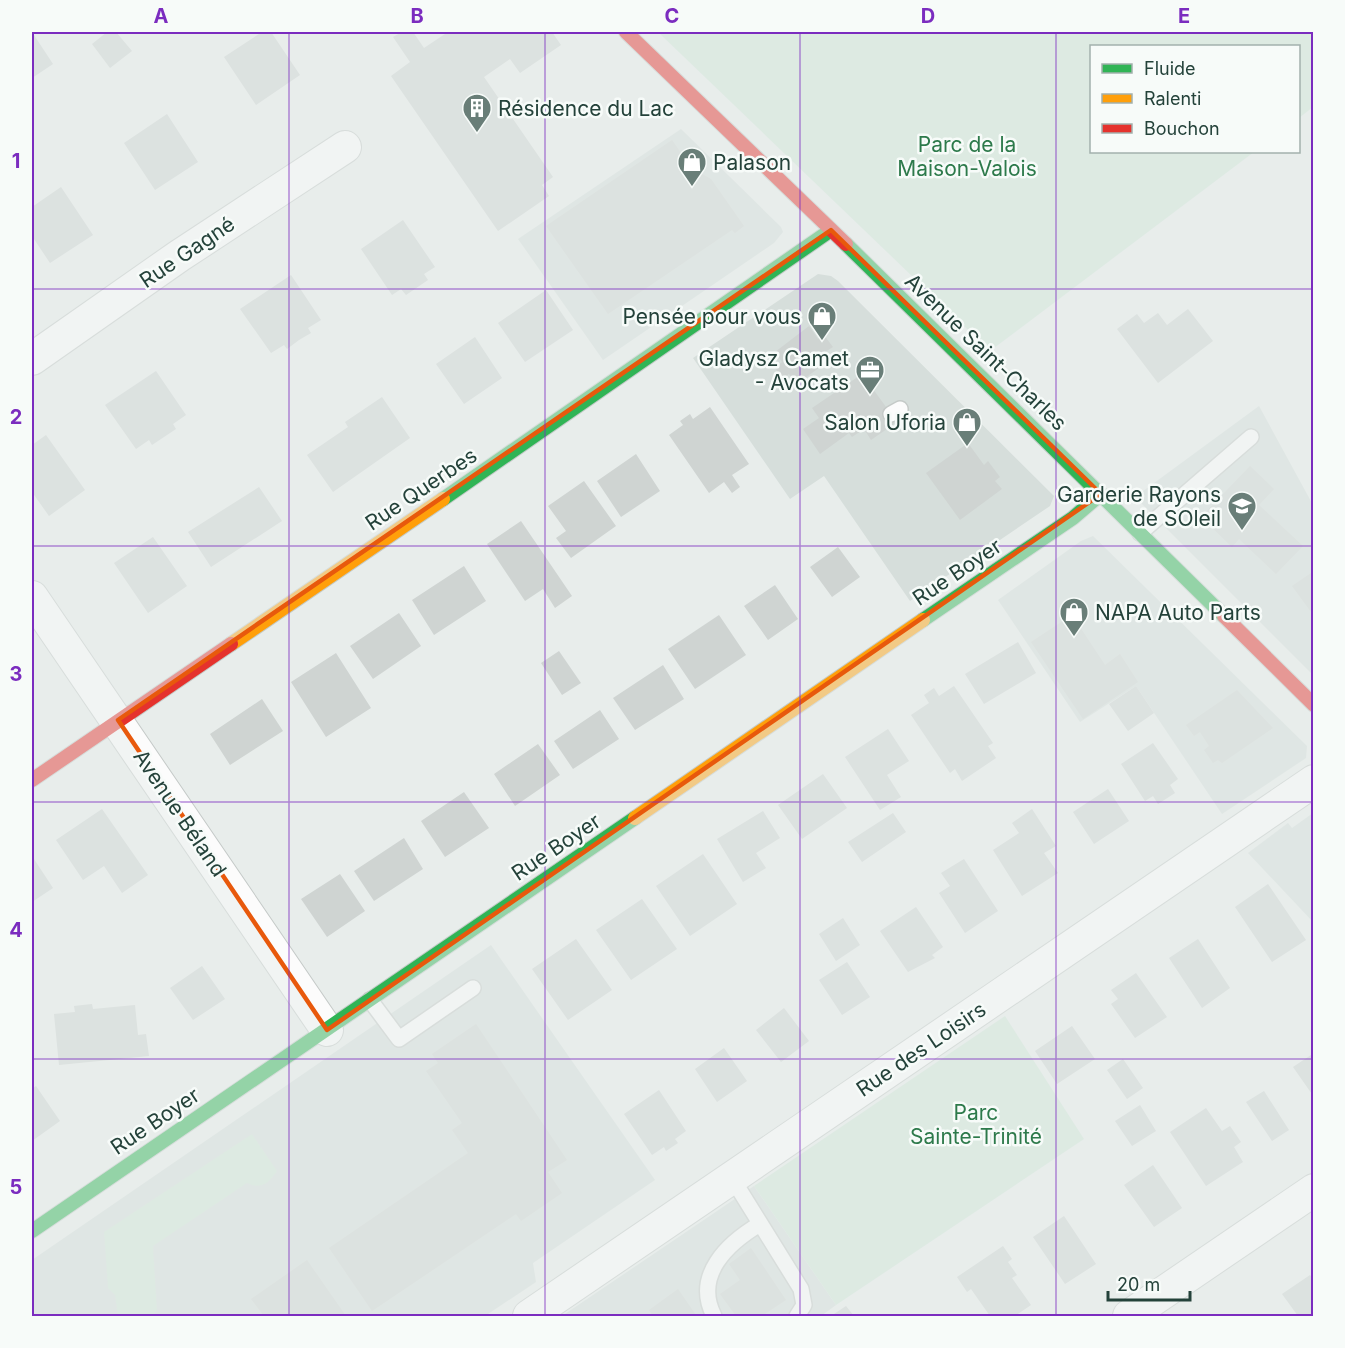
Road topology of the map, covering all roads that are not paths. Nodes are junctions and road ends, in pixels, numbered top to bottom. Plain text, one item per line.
1 (626, 32) edge
2 (345, 147) dead end
3 (831, 230) junction
4 (32, 359) edge
5 (1251, 437) dead end
6 (1101, 494) junction
7 (1140, 533) junction
8 (32, 597) edge
9 (1314, 705) edge
10 (118, 720) junction
11 (32, 780) edge
12 (1314, 781) edge
13 (473, 988) dead end
14 (370, 1000) junction
15 (327, 1030) junction
16 (732, 1178) junction
17 (1314, 1190) edge
18 (760, 1224) junction
19 (32, 1231) edge
20 (529, 1317) edge
21 (714, 1317) edge
22 (797, 1317) edge
23 (1129, 1317) edge

1 - 3 street, Avenue Saint-Charles
2 - 4 street, Rue Gagné
3 - 6 street, Avenue Saint-Charles
3 - 10 street, Rue Querbes
5 - 7 lane
6 - 7 street, Avenue Saint-Charles
6 - 14 street, Rue Boyer
7 - 9 street, Avenue Saint-Charles
8 - 10 street, Avenue Béland
10 - 11 street, Rue Querbes
10 - 15 street, Avenue Béland
12 - 16 street, Rue des Loisirs
13 - 14 lane
14 - 15 street, Rue Boyer
15 - 19 street, Rue Boyer
16 - 18 lane
16 - 20 street, Rue des Loisirs
17 - 23 street
18 - 21 lane
18 - 22 lane

